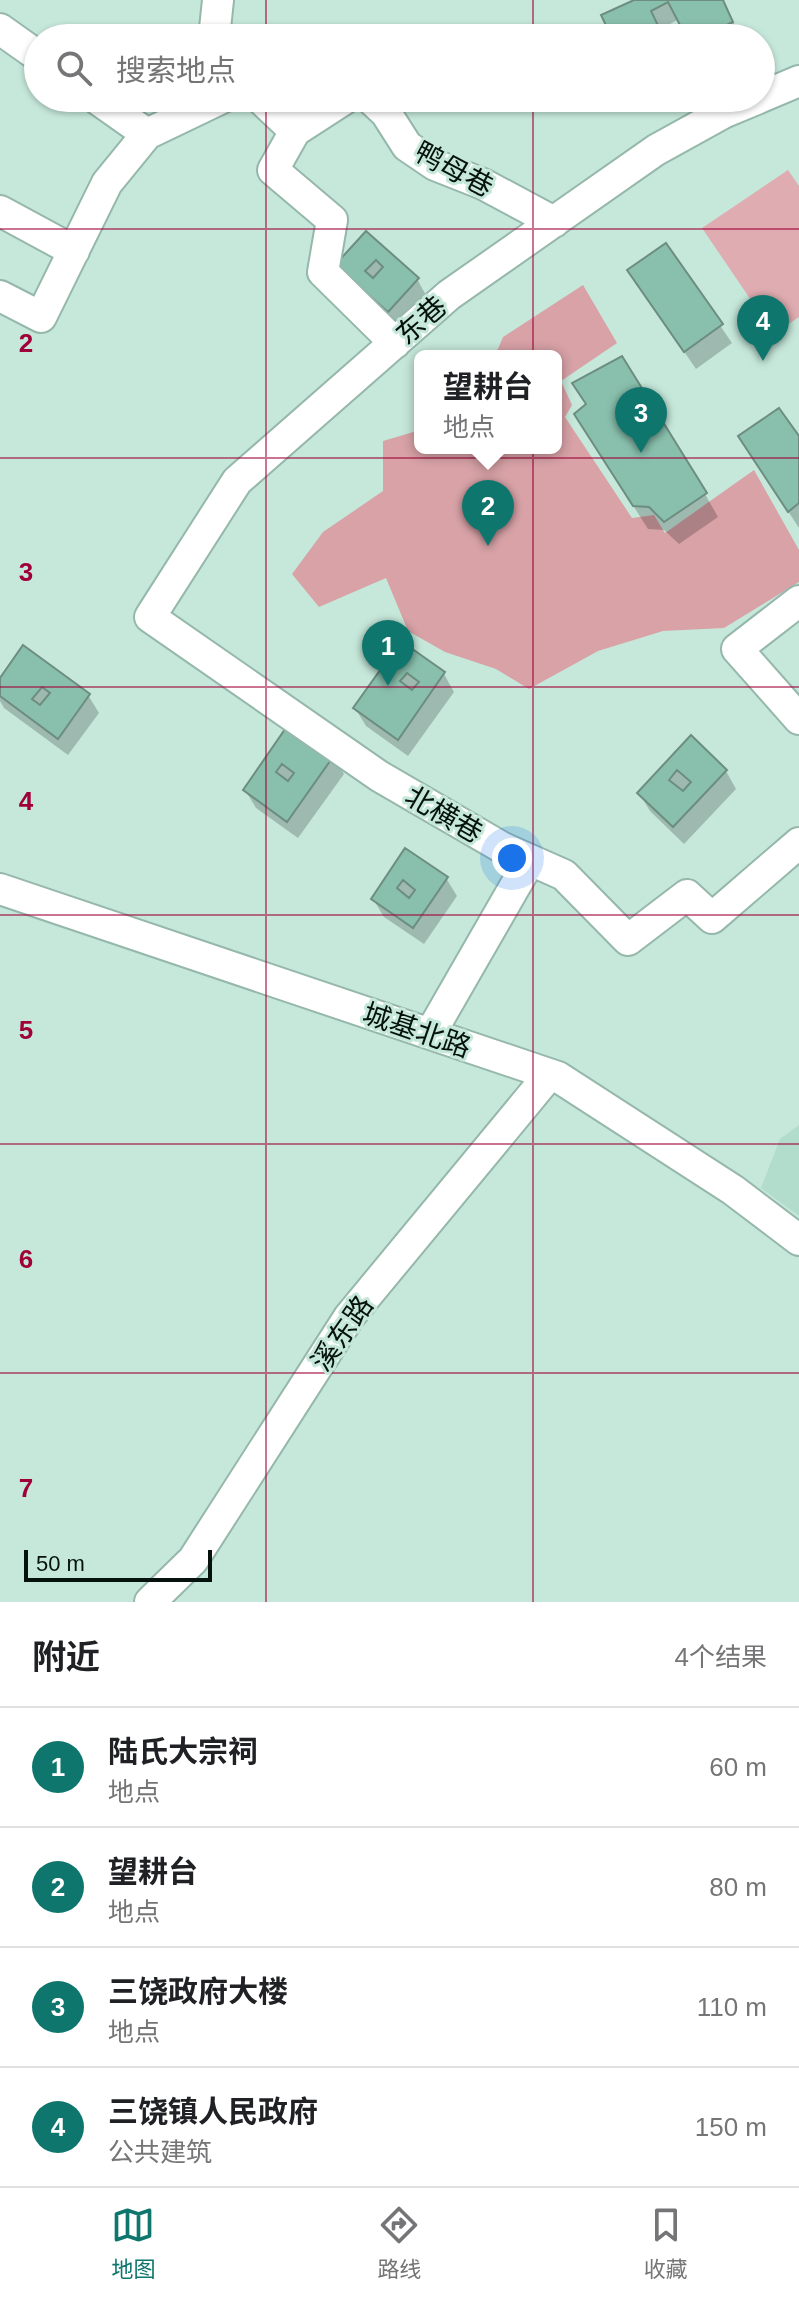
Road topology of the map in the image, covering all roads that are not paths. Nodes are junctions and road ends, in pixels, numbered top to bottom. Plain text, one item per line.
1 (218, 0) edge
2 (215, 24) edge
3 (0, 29) edge
4 (24, 46) edge
5 (799, 81) edge
6 (775, 91) edge
7 (116, 112) edge
8 (193, 112) edge
9 (275, 112) edge
10 (324, 112) edge
11 (385, 112) edge
12 (725, 112) edge
13 (295, 131) junction
14 (147, 134) junction
15 (0, 211) edge
16 (554, 222) junction
17 (74, 251) junction
18 (0, 296) edge
19 (395, 343) junction
20 (799, 601) edge
21 (150, 617) joint
22 (799, 719) edge
23 (799, 843) edge
24 (530, 860) junction
25 (0, 889) edge
26 (430, 1034) junction
27 (549, 1075) junction
28 (799, 1240) edge
29 (150, 1602) edge

1 - 2 street
3 - 4 street
5 - 6 street, 东巷
7 - 14 street
8 - 14 street
9 - 13 street
10 - 13 street
11 - 16 street, 鸭母巷
12 - 16 street, 东巷
13 - 19 street
14 - 17 street
15 - 17 street
16 - 19 street, 东巷
17 - 18 street
19 - 21 street, 东巷
20 - 22 street
21 - 24 street, 北横巷
23 - 24 street, 北横巷
24 - 26 street
25 - 26 street, 城基北路
26 - 27 street, 城基北路
27 - 28 street, 城基北路
27 - 29 street, 溪东路

